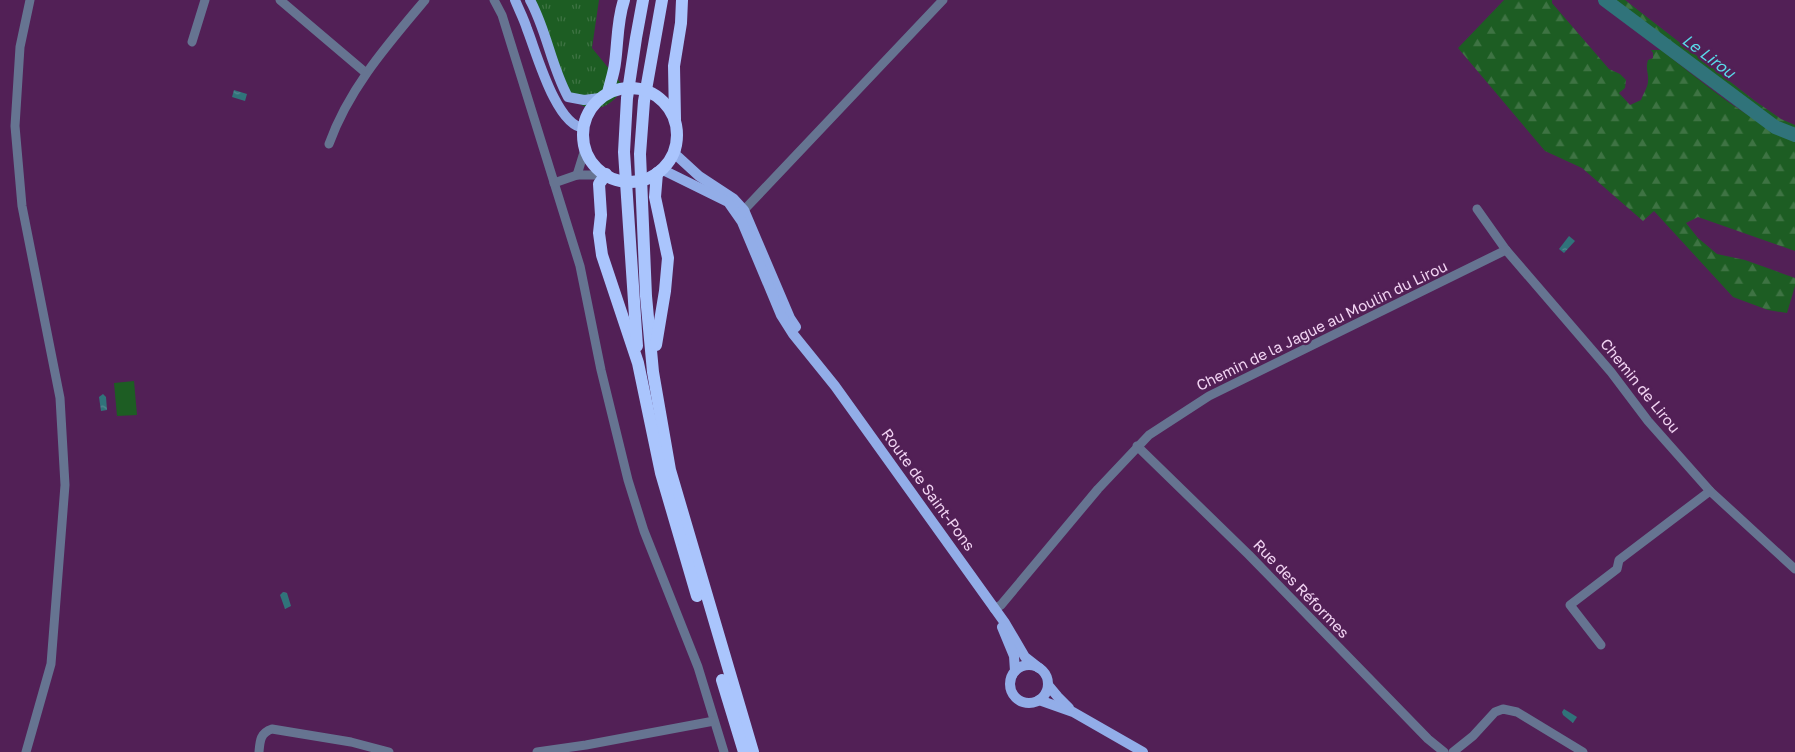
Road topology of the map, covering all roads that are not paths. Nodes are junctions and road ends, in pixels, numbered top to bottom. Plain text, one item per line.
1 (30, 0) edge
2 (205, 0) edge
3 (280, 0) edge
4 (425, 0) edge
5 (494, 0) edge
6 (515, 0) edge
7 (530, 0) edge
8 (624, 0) edge
9 (644, 0) edge
10 (662, 0) edge
11 (682, 0) edge
12 (944, 0) edge
13 (192, 42) dead end
14 (366, 73) junction
15 (608, 94) junction
16 (676, 126) junction
17 (584, 128) junction
18 (677, 139) junction
19 (329, 144) dead end
20 (586, 148) junction
21 (657, 173) junction
22 (606, 174) junction
23 (577, 175) junction
24 (554, 183) junction
25 (1476, 209) dead end
26 (740, 211) junction
27 (1506, 250) junction
28 (638, 363) junction
29 (653, 372) junction
30 (1137, 446) junction
31 (1710, 491) junction
32 (1795, 569) edge
33 (995, 610) junction
34 (1601, 645) dead end
35 (1040, 668) junction
36 (1014, 671) junction
37 (1048, 684) junction
38 (1039, 700) junction
39 (1073, 712) junction
40 (714, 721) junction
41 (26, 752) edge
42 (259, 752) edge
43 (389, 752) edge
44 (536, 752) edge
45 (724, 752) edge
46 (744, 752) edge
47 (753, 752) edge
48 (1143, 752) edge
49 (1444, 752) edge
50 (1453, 752) edge
51 (1583, 752) edge

1 - 41 street
2 - 13 street
3 - 14 street
4 - 14 street
5 - 24 street
6 - 17 main road
7 - 15 main road
8 - 15 highway
9 - 28 highway
10 - 29 highway
11 - 16 highway
12 - 26 street
14 - 19 street
15 - 16 highway
15 - 17 highway
16 - 18 highway
17 - 20 highway
18 - 21 highway
18 - 26 main road, Route de Saint-Pons
20 - 22 highway
20 - 23 street
21 - 22 highway
21 - 26 main road, Route de Saint-Pons
21 - 29 highway
22 - 23 street
22 - 28 highway
23 - 24 street
24 - 40 street
25 - 27 street, Chemin de Lirou
26 - 33 main road, Route de Saint-Pons
27 - 30 street, Chemin de la Jague au Moulin du Lirou
27 - 31 street, Chemin de Lirou
28 - 46 highway
29 - 47 highway
30 - 33 street, Chemin de la Jague au Moulin du Lirou
30 - 49 street, Rue des Réformes
31 - 32 street, Chemin de Lirou
31 - 34 street
33 - 35 main road, Route de Saint-Pons
33 - 36 main road, Route de Saint-Pons
35 - 36 main road
35 - 37 main road
36 - 38 main road
37 - 38 main road
37 - 39 main road
38 - 39 main road
39 - 48 main road
40 - 44 street
40 - 45 street
42 - 43 street
50 - 51 street

